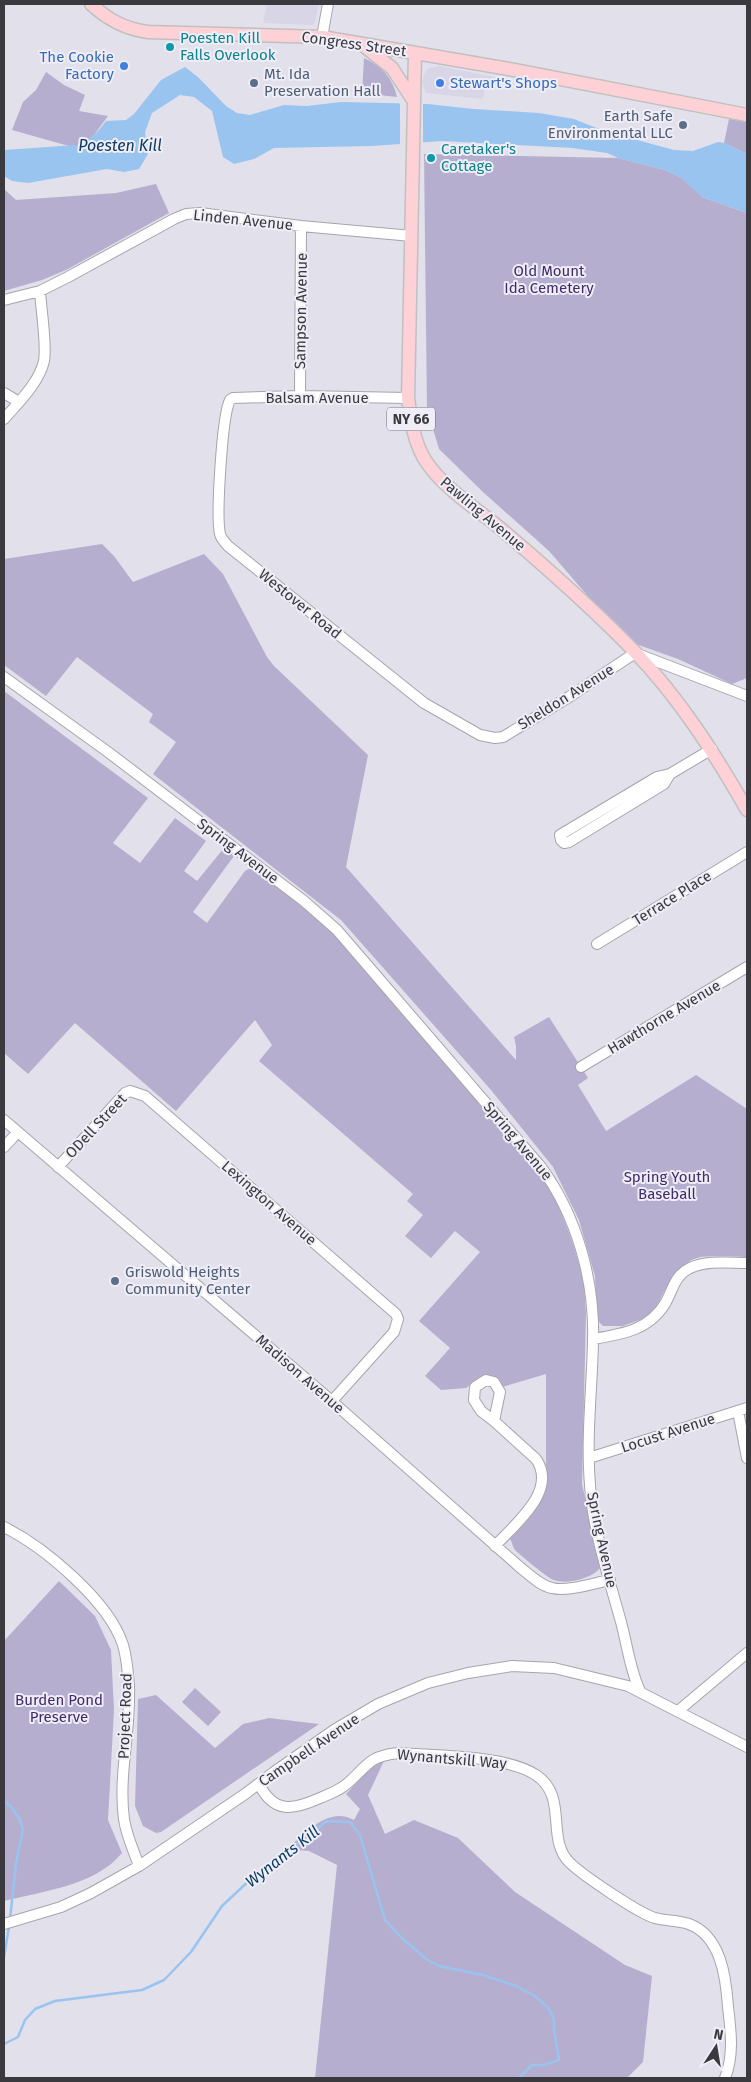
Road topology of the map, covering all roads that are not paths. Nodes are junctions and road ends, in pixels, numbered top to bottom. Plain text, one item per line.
1 (91, 4) edge
2 (328, 4) edge
3 (322, 37) junction
4 (360, 43) junction
5 (415, 53) junction
6 (413, 100) junction
7 (747, 116) edge
8 (302, 226) junction
9 (412, 236) junction
10 (40, 290) junction
11 (4, 300) edge
12 (4, 392) edge
13 (300, 396) junction
14 (408, 398) junction
15 (19, 402) junction
16 (228, 403) joint
17 (4, 419) edge
18 (636, 653) junction
19 (4, 677) edge
20 (744, 692) edge
21 (495, 738) joint
22 (712, 749) junction
23 (670, 774) junction
24 (747, 810) edge
25 (747, 852) edge
26 (597, 944) dead end
27 (747, 967) edge
28 (582, 1067) dead end
29 (135, 1092) joint
30 (4, 1120) edge
31 (18, 1132) junction
32 (4, 1147) edge
33 (58, 1167) junction
34 (747, 1263) edge
35 (593, 1339) junction
36 (332, 1402) junction
37 (742, 1409) edge
38 (494, 1421) dead end
39 (589, 1458) junction
40 (747, 1458) edge
41 (4, 1527) edge
42 (495, 1546) junction
43 (610, 1580) junction
44 (747, 1652) edge
45 (640, 1691) junction
46 (678, 1711) junction
47 (747, 1747) edge
48 (259, 1784) junction
49 (139, 1866) junction
50 (4, 1924) edge
51 (725, 2078) edge

1 - 3 main road, Congress Street
2 - 3 street
3 - 4 main road, Congress Street
4 - 5 main road, Congress Street
4 - 6 main road
5 - 6 main road, Pawling Avenue / NY 66
5 - 7 main road, Congress Street
6 - 9 main road, Pawling Avenue / NY 66
8 - 9 street, Linden Avenue
8 - 10 street, Linden Avenue
8 - 13 street, Sampson Avenue
9 - 14 main road, Pawling Avenue / NY 66
10 - 11 street, Linden Avenue
10 - 15 street
12 - 15 street
13 - 14 street, Balsam Avenue
13 - 16 street, Balsam Avenue
14 - 18 main road, Pawling Avenue / NY 66
15 - 17 street
16 - 21 street, Westover Road
18 - 20 street
18 - 21 street, Sheldon Avenue
18 - 22 main road, Pawling Avenue / NY 66
19 - 35 street, Spring Avenue
22 - 23 street
22 - 24 main road, Pawling Avenue / NY 66
23 - 23 street
25 - 26 street, Terrace Place
27 - 28 street, Hawthorne Avenue
29 - 33 street, ODell Street
29 - 36 street, Lexington Avenue
30 - 31 street, Madison Avenue
31 - 32 street
31 - 33 street, Madison Avenue
33 - 36 street, Madison Avenue
34 - 35 street
35 - 39 street, Spring Avenue
36 - 42 street, Madison Avenue
37 - 39 street, Locust Avenue
37 - 40 street
38 - 42 street
39 - 43 street, Spring Avenue
41 - 49 street, Project Road
42 - 43 street, Madison Avenue
43 - 45 street, Spring Avenue
44 - 46 street
45 - 46 street
45 - 48 street, Campbell Avenue
46 - 47 street
48 - 49 street, Campbell Avenue
48 - 51 street, Wynantskill Way
49 - 50 street, Campbell Avenue

